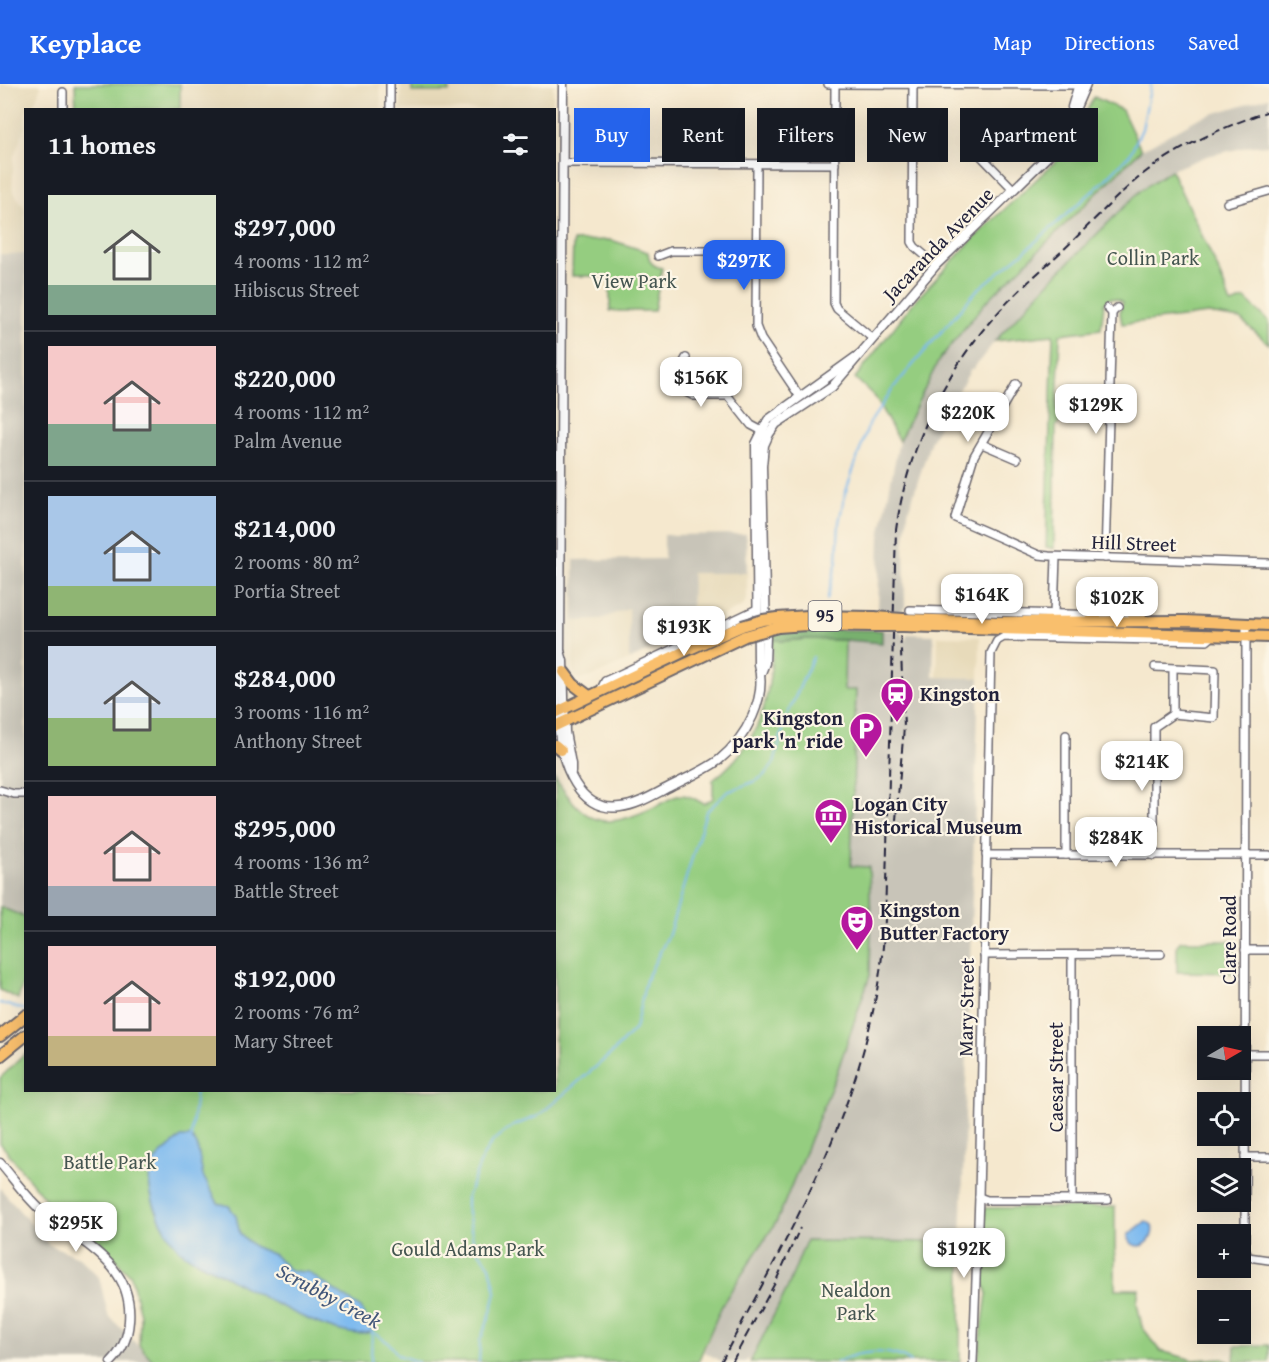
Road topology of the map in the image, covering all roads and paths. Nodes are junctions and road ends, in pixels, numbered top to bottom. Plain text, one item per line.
1 (390, 84) edge
2 (563, 84) edge
3 (828, 84) edge
4 (834, 84) edge
5 (913, 84) edge
6 (1001, 84) edge
7 (1083, 85) edge
8 (63, 92) dead end
9 (63, 108) edge
10 (390, 108) edge
11 (987, 162) edge
12 (563, 163) junction
13 (835, 164) junction
14 (757, 165) junction
15 (1013, 189) junction
16 (1269, 191) edge
17 (1227, 203) dead end
18 (756, 251) junction
19 (658, 256) dead end
20 (936, 266) junction
21 (1112, 310) dead end
22 (873, 338) junction
23 (686, 358) dead end
24 (1016, 384) dead end
25 (822, 388) junction
26 (800, 397) junction
27 (765, 432) junction
28 (981, 444) junction
29 (1017, 459) dead end
30 (558, 536) edge
31 (1056, 557) junction
32 (1105, 558) junction
33 (1269, 563) edge
34 (757, 609) junction
35 (1054, 614) junction
36 (906, 618) junction
37 (1185, 621) junction
38 (1246, 623) junction
39 (1269, 625) edge
40 (743, 631) junction
41 (1214, 635) junction
42 (1245, 636) junction
43 (1269, 637) edge
44 (560, 650) junction
45 (1155, 667) dead end
46 (1173, 669) junction
47 (564, 672) junction
48 (760, 673) junction
49 (600, 691) junction
50 (589, 696) junction
51 (559, 711) edge
52 (1173, 714) junction
53 (560, 724) edge
54 (1066, 735) dead end
55 (558, 748) edge
56 (571, 772) junction
57 (0, 790) edge
58 (24, 794) edge
59 (986, 855) junction
60 (1066, 855) junction
61 (1269, 855) edge
62 (1154, 856) junction
63 (1245, 856) junction
64 (1245, 950) junction
65 (1269, 950) edge
66 (1161, 954) dead end
67 (984, 955) junction
68 (1072, 955) junction
69 (23, 1017) edge
70 (1245, 1026) edge
71 (0, 1036) edge
72 (24, 1037) edge
73 (1251, 1054) edge
74 (1269, 1054) edge
75 (0, 1056) edge
76 (1245, 1080) edge
77 (1245, 1157) junction
78 (1269, 1157) edge
79 (0, 1163) edge
80 (979, 1197) junction
81 (1072, 1200) junction
82 (1108, 1200) dead end
83 (1269, 1260) edge
84 (111, 1362) edge
85 (973, 1362) edge

1 - 10 street
2 - 12 street
3 - 4 street
4 - 5 street
4 - 13 street
5 - 6 street
5 - 20 street
6 - 7 street
7 - 15 street, Jacaranda Avenue
8 - 9 street
11 - 15 street
12 - 14 street
12 - 30 street
13 - 14 street
13 - 22 street
14 - 18 street
15 - 20 street, Jacaranda Avenue
16 - 17 street
18 - 19 street
18 - 26 street
20 - 22 street, Jacaranda Avenue
21 - 32 street
22 - 25 street, Jacaranda Avenue
23 - 27 street
24 - 28 street
25 - 26 street, Jacaranda Avenue
25 - 27 street, Jacaranda Avenue
26 - 27 street, Jacaranda Avenue
27 - 34 street
27 - 48 street
28 - 29 street
28 - 31 street, Hill Street
30 - 44 street
31 - 32 street, Hill Street
31 - 35 street
32 - 33 street, Hill Street
34 - 48 street
34 - 49 street
35 - 36 street
35 - 37 street
36 - 37 main road, 95
36 - 40 main road, 95, bridge
36 - 41 main road, 95
37 - 38 main road, 95
38 - 39 main road, 95
38 - 42 street, Clare Road
40 - 49 main road, 95
40 - 53 main road, 95
41 - 42 main road, 95
41 - 59 street, Mary Street
42 - 43 main road, 95
42 - 63 street, Clare Road
44 - 47 street
44 - 51 street
45 - 46 street
46 - 52 street
46 - 52 street
47 - 50 main road
47 - 51 street
48 - 56 street
49 - 50 main road, 95
50 - 51 main road, 95
51 - 53 street
52 - 62 street
53 - 55 street
53 - 56 street
54 - 60 street
55 - 56 street
57 - 58 street
59 - 60 street
59 - 67 street, Mary Street
60 - 62 street
61 - 63 street
62 - 63 street
63 - 64 street, Clare Road
64 - 65 street
64 - 70 street, Clare Road
66 - 68 street
67 - 68 street
67 - 80 street, Mary Street
68 - 81 street, Caesar Street
69 - 71 main road
72 - 75 main road
73 - 74 street
76 - 77 street, Clare Road
77 - 78 street
77 - 83 street, Clare Road
79 - 84 street
80 - 81 street
80 - 85 street, Mary Street
81 - 82 street

